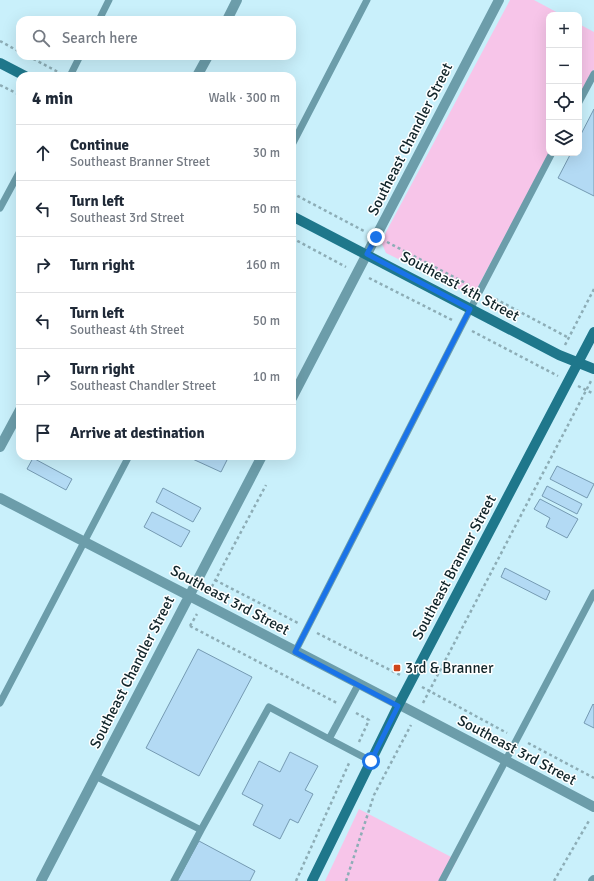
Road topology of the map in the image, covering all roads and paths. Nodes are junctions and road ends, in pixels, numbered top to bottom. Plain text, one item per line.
1 (109, 0) edge
2 (237, 0) edge
3 (367, 0) edge
4 (499, 0) edge
5 (101, 16) edge
6 (229, 16) edge
7 (0, 41) edge
8 (16, 50) edge
9 (36, 60) edge
10 (78, 60) edge
11 (206, 60) edge
12 (0, 63) edge
13 (17, 72) edge
14 (58, 72) edge
15 (72, 72) edge
16 (199, 72) edge
17 (594, 74) edge
18 (0, 85) edge
19 (16, 93) edge
20 (582, 96) edge
21 (296, 137) edge
22 (550, 156) edge
23 (16, 178) edge
24 (296, 195) edge
25 (0, 208) edge
26 (296, 218) edge
27 (376, 237) junction
28 (296, 240) edge
29 (367, 254) junction
30 (358, 272) junction
31 (594, 289) edge
32 (480, 291) junction
33 (470, 309) junction
34 (462, 325) junction
35 (594, 332) edge
36 (569, 338) junction
37 (560, 355) junction
38 (578, 363) junction
39 (594, 370) edge
40 (550, 372) junction
41 (594, 376) edge
42 (568, 381) junction
43 (296, 390) edge
44 (586, 390) junction
45 (594, 394) edge
46 (16, 417) edge
47 (0, 447) edge
48 (127, 460) edge
49 (260, 460) edge
50 (266, 485) dead end
51 (0, 498) edge
52 (84, 542) junction
53 (594, 593) edge
54 (189, 595) junction
55 (203, 603) junction
56 (187, 632) dead end
57 (295, 652) junction
58 (358, 685) junction
59 (0, 703) edge
60 (398, 706) junction
61 (417, 715) junction
62 (329, 740) junction
63 (506, 760) junction
64 (371, 761) junction
65 (95, 776) junction
66 (594, 807) edge
67 (594, 812) edge
68 (201, 830) junction
69 (41, 881) edge
70 (174, 881) edge
71 (312, 881) edge
72 (346, 881) edge
73 (442, 881) edge
74 (554, 881) edge

1 - 5 lane
2 - 6 street
3 - 21 lane
4 - 27 street, Southeast Chandler Street
7 - 8 path
9 - 14 path
10 - 15 lane
11 - 16 street
12 - 13 main road
17 - 20 lane
18 - 19 path
22 - 32 lane
23 - 25 lane
24 - 27 path
26 - 29 main road, Southeast 4th Street
27 - 29 street, Southeast Chandler Street
27 - 32 path
28 - 30 path
29 - 30 street, Southeast Chandler Street
29 - 33 main road, Southeast 4th Street
30 - 34 path
30 - 43 street, Southeast Chandler Street
31 - 36 path
32 - 33 lane
32 - 36 path
33 - 34 lane
33 - 37 main road, Southeast 4th Street
34 - 40 path
34 - 57 lane
35 - 38 main road, Southeast Branner Street
36 - 37 path
37 - 38 main road, Southeast 4th Street
37 - 40 path
38 - 39 main road, Southeast 4th Street
38 - 42 main road, Southeast Branner Street
40 - 42 path
41 - 44 path
42 - 44 path
42 - 60 main road, Southeast Branner Street
44 - 45 path
44 - 61 path
46 - 47 street
48 - 52 lane
49 - 54 street, Southeast Chandler Street
50 - 55 path
51 - 52 street, Southeast 3rd Street
52 - 54 street, Southeast 3rd Street
52 - 59 lane
53 - 63 lane
54 - 55 street, Southeast 3rd Street
54 - 65 street, Southeast Chandler Street
55 - 56 path
55 - 57 street, Southeast 3rd Street
57 - 58 street, Southeast 3rd Street
58 - 60 street, Southeast 3rd Street
58 - 62 lane
60 - 61 street, Southeast 3rd Street
60 - 64 main road, Southeast Branner Street
61 - 63 street, Southeast 3rd Street
61 - 72 path
62 - 64 lane
62 - 68 lane
63 - 66 street, Southeast 3rd Street
63 - 73 lane
64 - 71 main road, Southeast Branner Street
65 - 68 lane
65 - 69 street, Southeast Chandler Street
67 - 74 path
68 - 70 lane

